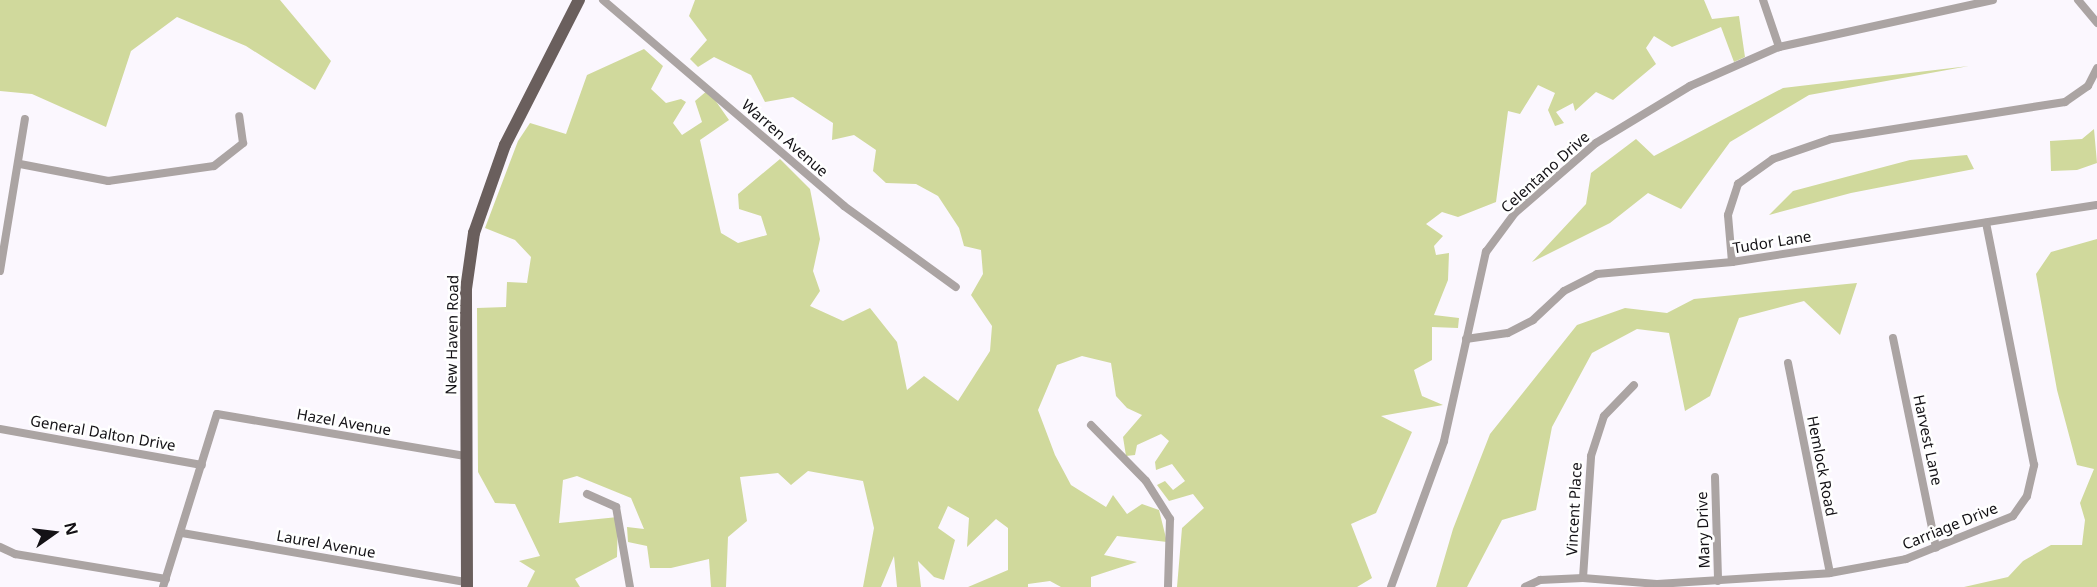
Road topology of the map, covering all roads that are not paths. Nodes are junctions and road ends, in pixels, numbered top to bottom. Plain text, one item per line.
1 (579, 0) edge
2 (603, 0) edge
3 (1763, 0) edge
4 (1993, 0) edge
5 (2078, 0) edge
6 (2097, 23) edge
7 (1779, 47) junction
8 (2097, 68) edge
9 (239, 116) dead end
10 (25, 119) dead end
11 (20, 164) junction
12 (2097, 205) edge
13 (1986, 223) junction
14 (1732, 262) junction
15 (0, 271) edge
16 (956, 287) dead end
17 (1893, 338) dead end
18 (1466, 339) junction
19 (1788, 363) dead end
20 (1634, 385) dead end
21 (1091, 425) dead end
22 (0, 429) edge
23 (466, 456) junction
24 (202, 465) junction
25 (1715, 477) dead end
26 (587, 494) dead end
27 (182, 533) junction
28 (0, 547) edge
29 (1936, 548) junction
30 (1830, 573) junction
31 (1583, 578) junction
32 (1718, 581) junction
33 (165, 583) edge
34 (467, 584) edge
35 (630, 587) edge
36 (1168, 587) edge
37 (1391, 587) edge
38 (1525, 587) edge

1 - 23 main road, New Haven Road
2 - 16 street, Warren Avenue
3 - 7 street
4 - 7 street, Celentano Drive
5 - 6 street
7 - 18 street, Celentano Drive
8 - 14 street
9 - 11 street
10 - 11 street
11 - 15 street
12 - 13 street, Tudor Lane
13 - 14 street, Tudor Lane
13 - 29 street, Carriage Drive
14 - 18 street, Tudor Lane
17 - 29 street, Harvest Lane
18 - 37 street, Celentano Drive
19 - 30 street, Hemlock Road
20 - 31 street, Vincent Place
21 - 36 street
22 - 24 street, General Dalton Drive
23 - 24 street, Hazel Avenue
23 - 34 main road, New Haven Road
24 - 27 street
25 - 32 street, Mary Drive
26 - 35 street
27 - 33 street
27 - 34 street, Laurel Avenue
28 - 33 street
29 - 30 street, Carriage Drive
30 - 32 street, Carriage Drive
31 - 32 street, Carriage Drive
31 - 38 street, Carriage Drive

